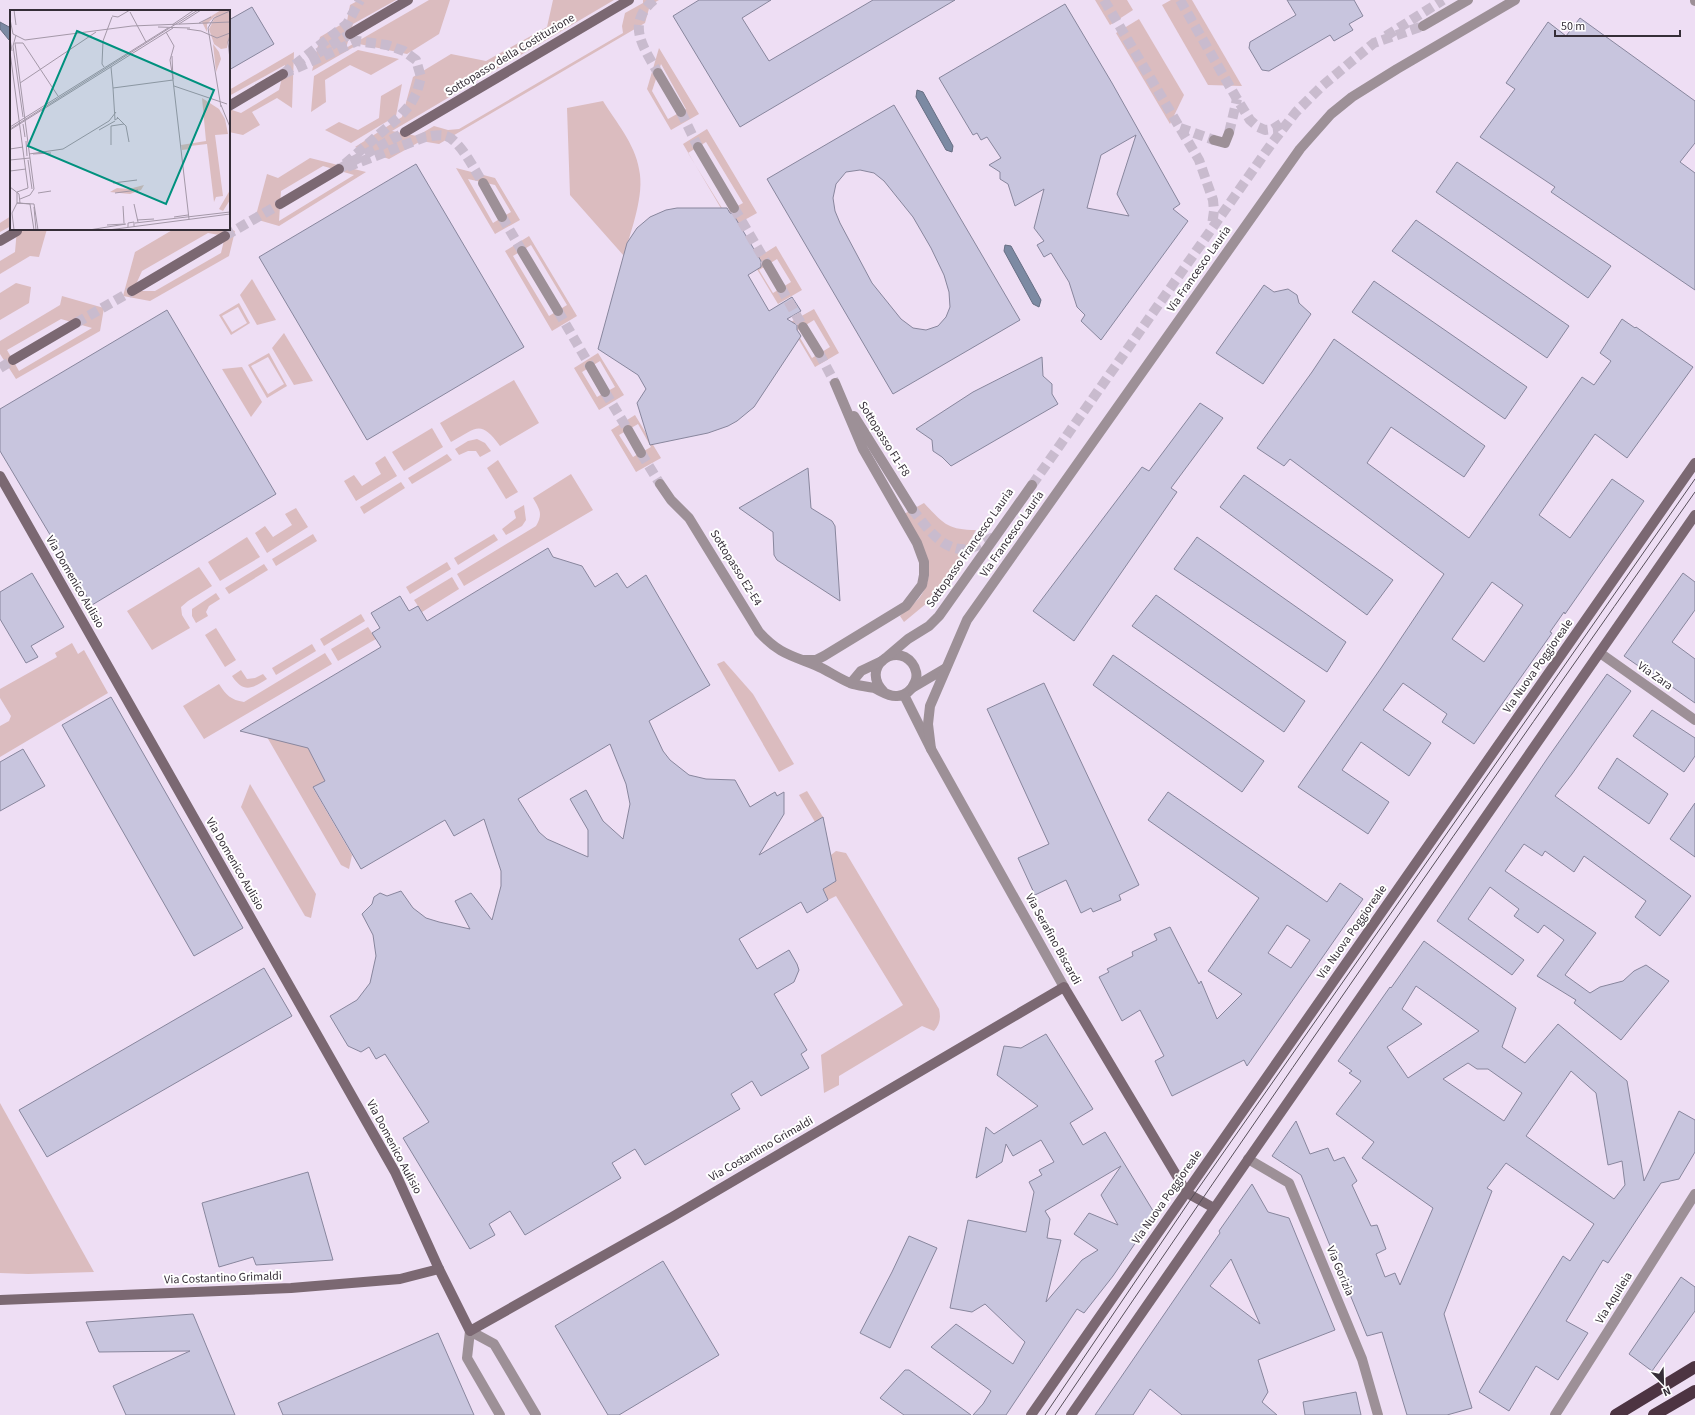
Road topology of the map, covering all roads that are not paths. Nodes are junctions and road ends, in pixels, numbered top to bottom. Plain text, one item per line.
1 (408, 0) edge
2 (629, 0) edge
3 (1468, 0) edge
4 (1515, 0) edge
5 (1423, 26) tunnel mouth
6 (350, 34) tunnel mouth
7 (658, 73) tunnel mouth
8 (283, 74) dead end
9 (230, 105) edge
10 (681, 112) tunnel mouth
11 (405, 132) tunnel mouth
12 (1229, 133) tunnel mouth
13 (1214, 140) tunnel mouth
14 (698, 147) tunnel mouth
15 (339, 169) tunnel mouth
16 (483, 182) tunnel mouth
17 (280, 204) tunnel mouth
18 (734, 208) tunnel mouth
19 (502, 217) tunnel mouth
20 (17, 231) dead end
21 (225, 236) tunnel mouth
22 (0, 241) edge
23 (522, 251) tunnel mouth
24 (767, 264) tunnel mouth
25 (781, 288) tunnel mouth
26 (132, 291) tunnel mouth
27 (558, 311) tunnel mouth
28 (76, 324) tunnel mouth
29 (803, 327) tunnel mouth
30 (819, 353) tunnel mouth
31 (13, 360) tunnel mouth
32 (590, 366) tunnel mouth
33 (605, 392) tunnel mouth
34 (628, 430) tunnel mouth
35 (641, 453) tunnel mouth
36 (1695, 463) edge
37 (0, 476) edge
38 (660, 484) tunnel mouth
39 (1032, 485) tunnel mouth
40 (912, 509) tunnel mouth
41 (1695, 515) edge
42 (1600, 653) junction
43 (796, 659) junction
44 (884, 659) junction
45 (946, 668) junction
46 (851, 683) junction
47 (912, 688) junction
48 (884, 692) junction
49 (904, 695) junction
50 (1695, 720) edge
51 (931, 749) junction
52 (1064, 987) junction
53 (1248, 1159) junction
54 (1186, 1192) junction
55 (1695, 1194) edge
56 (1214, 1208) junction
57 (439, 1269) junction
58 (2, 1299) edge
59 (470, 1331) junction
60 (1695, 1367) edge
61 (1695, 1391) edge
62 (500, 1415) edge
63 (536, 1415) edge
64 (1031, 1415) edge
65 (1071, 1415) edge
66 (1378, 1415) edge
67 (1555, 1415) edge
68 (1616, 1415) edge
69 (1654, 1415) edge

1 - 6 main road
2 - 11 main road, Sottopasso della Costituzione
3 - 5 street
4 - 45 street, Via Francesco Lauria
7 - 10 street
8 - 9 main road
12 - 13 street
14 - 18 street
15 - 17 main road
16 - 19 street
20 - 22 main road
21 - 26 main road
23 - 27 street
24 - 25 street
28 - 31 main road
29 - 30 street
32 - 33 street
34 - 35 street
36 - 54 main road, Via Nuova Poggioreale
37 - 57 main road, Via Domenico Aulisio
38 - 43 street, Sottopasso E2-E4
39 - 44 street, Sottopasso Francesco Lauria
40 - 43 street, Sottopasso F1-F8
41 - 42 main road
42 - 50 street, Via Zara
42 - 53 main road
43 - 46 street, Sottopasso E2-E4
44 - 46 street
44 - 47 street
44 - 48 street
45 - 47 street
45 - 51 street, Via Francesco Lauria
46 - 48 street, Sottopasso E2-E4
47 - 49 street
48 - 49 street
49 - 51 street, Via Serafino Biscardi
51 - 52 street, Via Serafino Biscardi
52 - 54 main road, Via Serafino Biscardi
52 - 59 main road, Via Costantino Grimaldi
53 - 56 main road
53 - 66 street, Via Gorizia
54 - 56 main road
54 - 64 main road, Via Nuova Poggioreale
55 - 67 street, Via Aquileia
56 - 65 main road
57 - 58 main road, Via Costantino Grimaldi
57 - 59 main road, Via Domenico Aulisio
59 - 62 street
59 - 63 street
60 - 68 highway
61 - 69 highway

